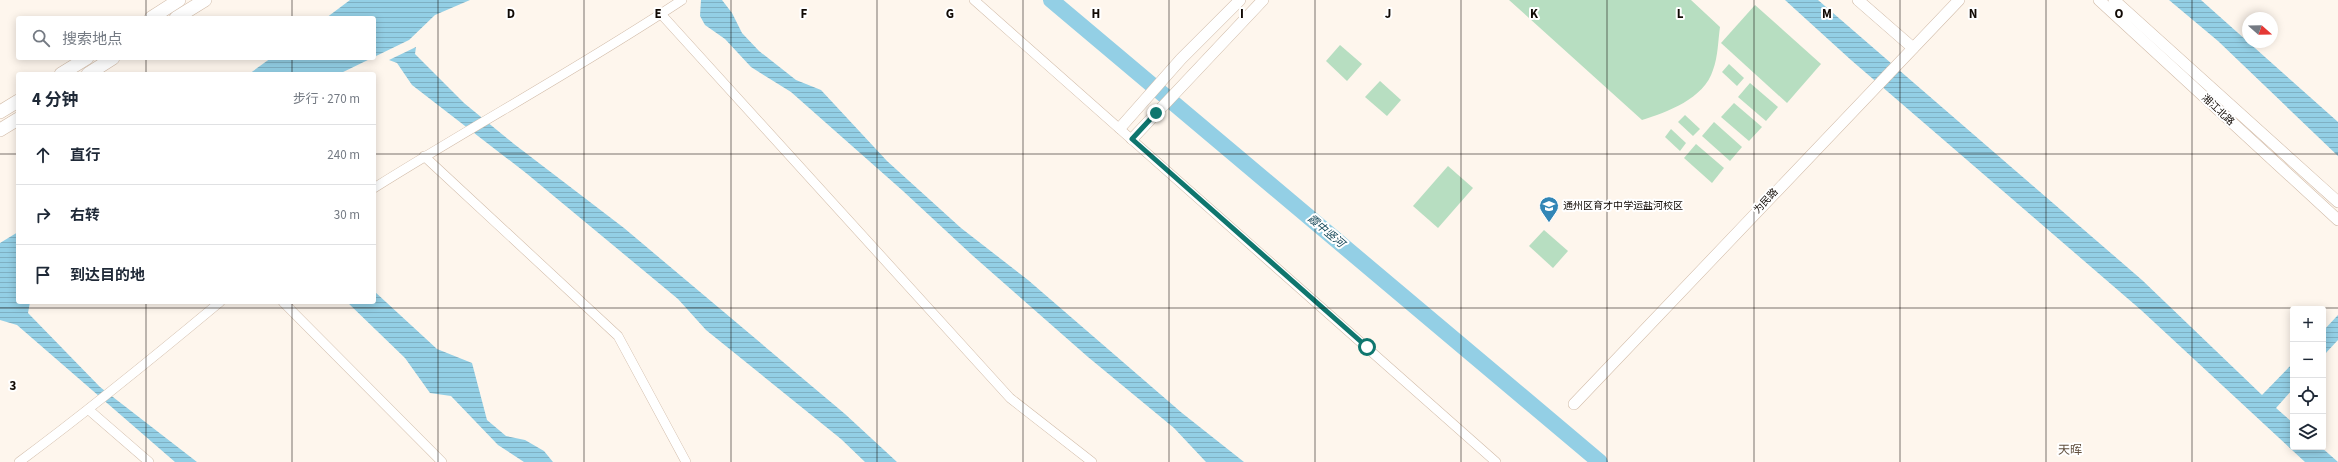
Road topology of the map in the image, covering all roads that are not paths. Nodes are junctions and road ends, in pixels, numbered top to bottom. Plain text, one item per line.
1 (179, 0) edge
2 (205, 0) edge
3 (682, 0) edge
4 (974, 0) edge
5 (1240, 0) edge
6 (1263, 0) edge
7 (1858, 0) edge
8 (1959, 0) edge
9 (2098, 0) edge
10 (2114, 0) edge
11 (661, 14) junction
12 (154, 16) edge
13 (179, 16) edge
14 (1913, 48) junction
15 (83, 60) edge
16 (111, 60) edge
17 (64, 72) edge
18 (91, 72) edge
19 (16, 102) edge
20 (0, 112) edge
21 (16, 120) edge
22 (1120, 128) junction
23 (0, 130) edge
24 (1132, 139) junction
25 (424, 156) junction
26 (376, 187) edge
27 (2338, 202) edge
28 (2338, 220) edge
29 (218, 304) edge
30 (285, 304) edge
31 (1574, 404) dead end
32 (89, 410) junction
33 (19, 462) edge
34 (149, 462) edge
35 (442, 462) edge
36 (686, 462) edge
37 (1092, 462) edge
38 (1496, 462) edge

1 - 12 main road
2 - 13 main road
3 - 11 street
4 - 22 street
5 - 22 street
6 - 24 street
7 - 14 street
8 - 14 street, 为民路
9 - 28 street, 湘江北路
10 - 27 street, 湘江北路
11 - 25 street
11 - 37 street
14 - 31 street, 为民路
15 - 17 main road
16 - 18 main road
19 - 20 main road
21 - 23 main road
22 - 24 street
24 - 38 street
25 - 26 street
25 - 36 street
29 - 32 street
30 - 35 street
32 - 33 street
32 - 34 street

